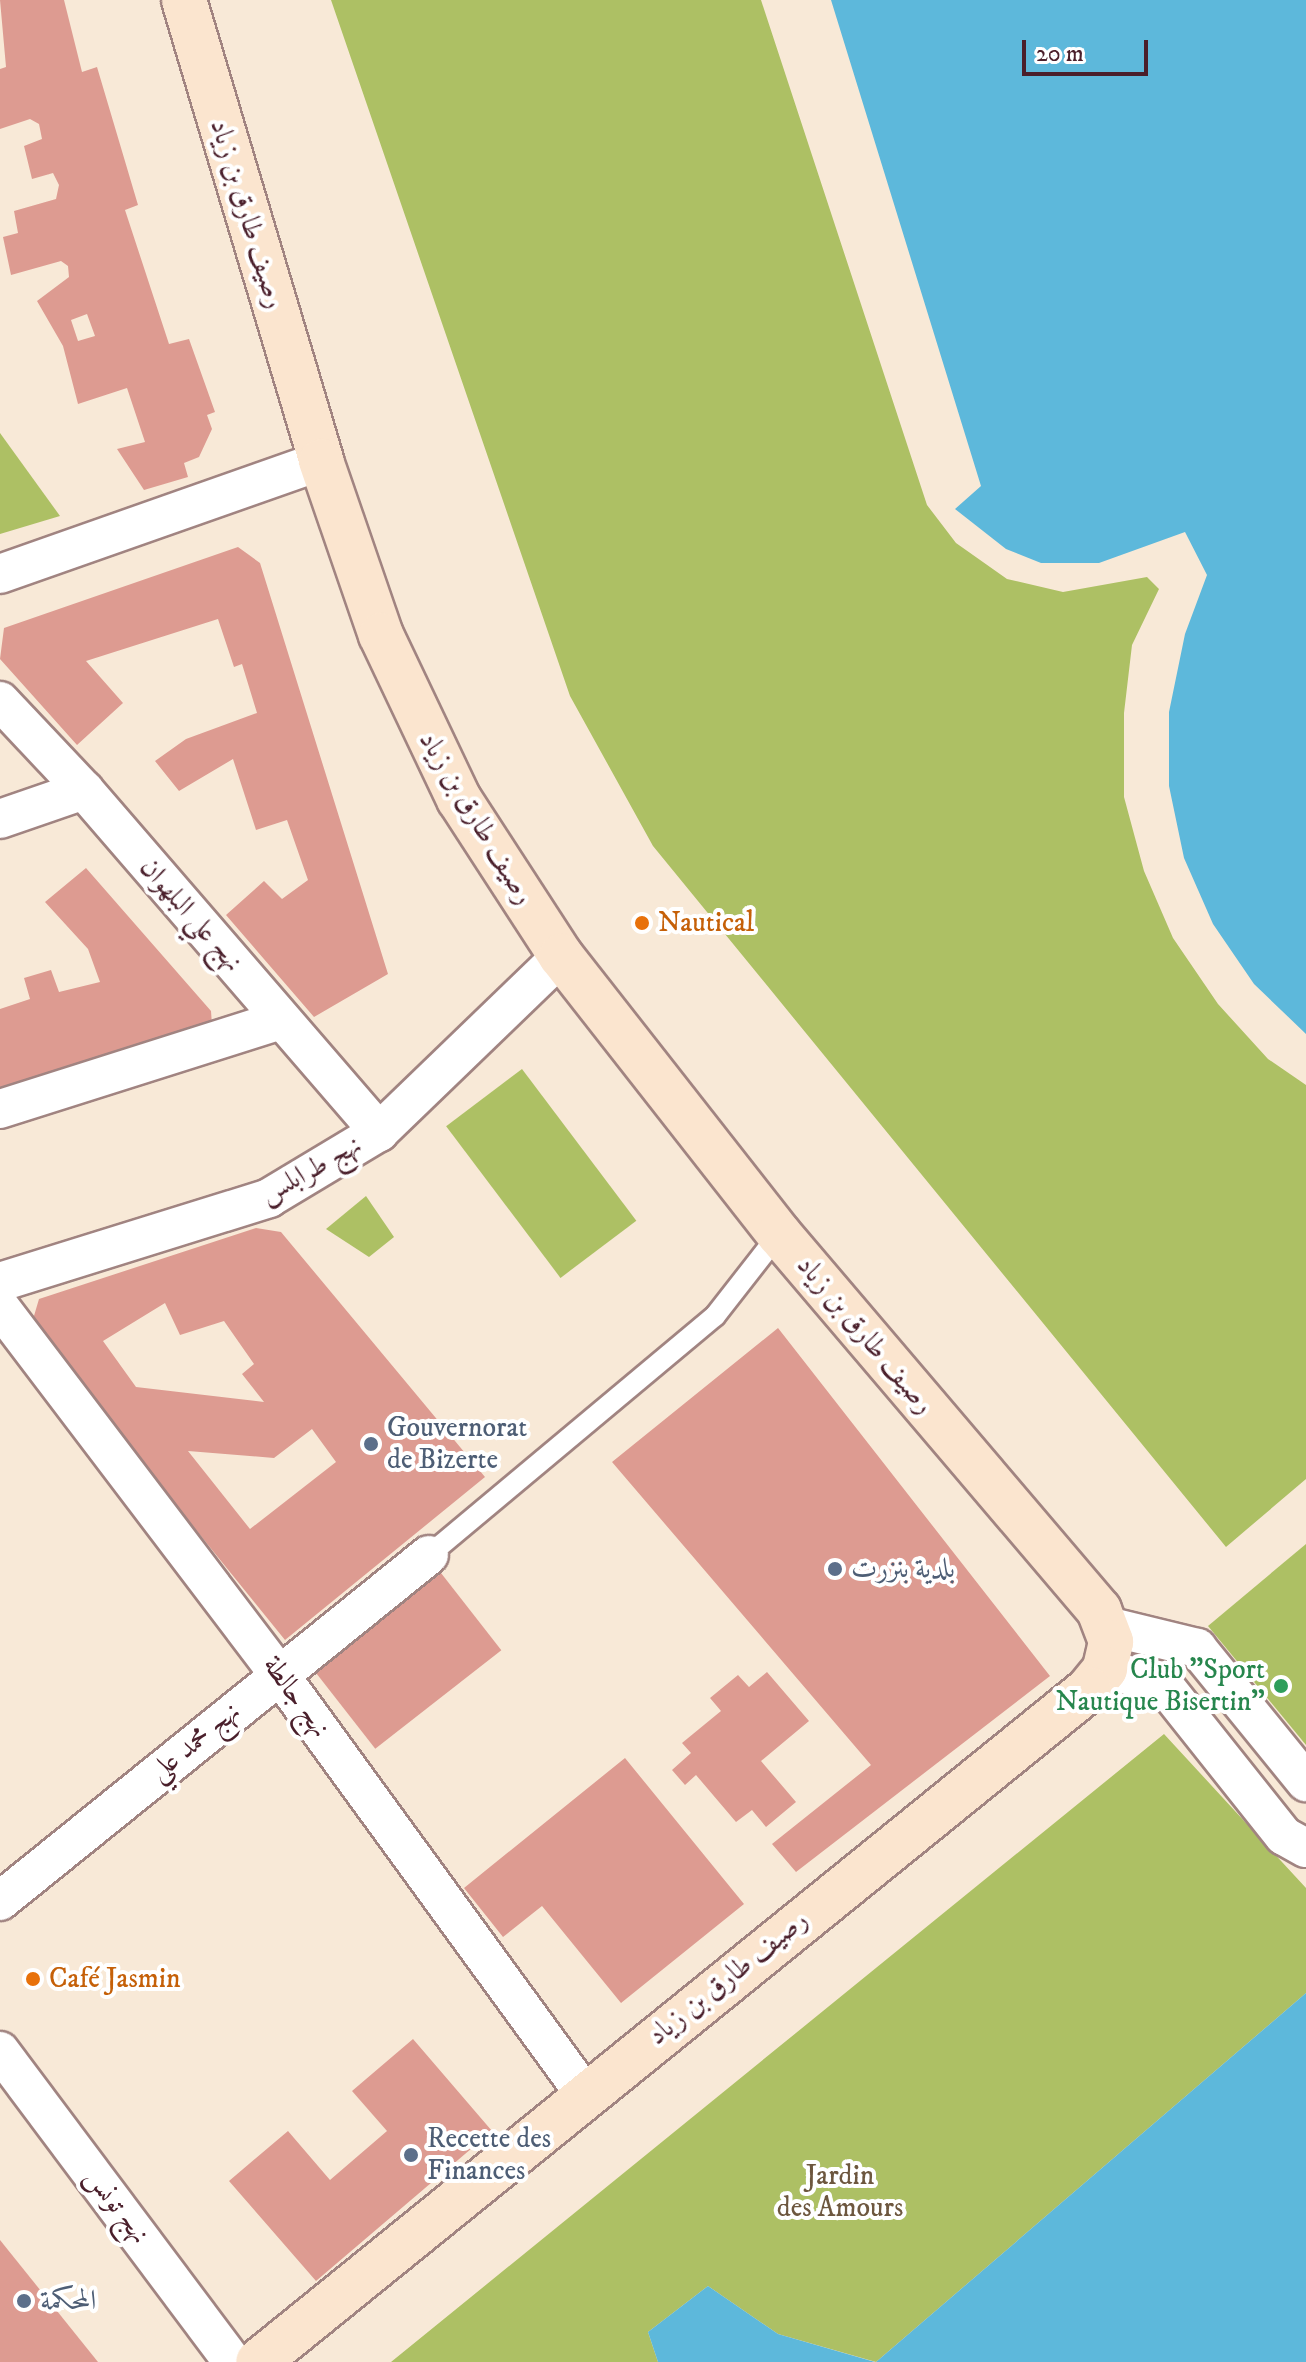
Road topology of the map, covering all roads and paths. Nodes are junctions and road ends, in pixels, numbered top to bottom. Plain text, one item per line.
1 (184, 0) edge
2 (321, 461) junction
3 (0, 574) edge
4 (0, 701) edge
5 (84, 790) junction
6 (0, 819) edge
7 (561, 956) junction
8 (281, 1020) junction
9 (0, 1109) edge
10 (379, 1132) junction
11 (779, 1234) junction
12 (0, 1282) edge
13 (0, 1307) edge
14 (429, 1555) joint
15 (1107, 1626) junction
16 (1105, 1669) junction
17 (279, 1674) junction
18 (1306, 1782) edge
19 (1306, 1848) edge
20 (0, 1901) edge
21 (0, 2051) edge
22 (584, 2093) junction
23 (233, 2362) edge
24 (258, 2362) edge

1 - 2 main road, رصيف طارق بن زياد
2 - 3 street
2 - 7 main road, رصيف طارق بن زياد
4 - 5 street, نهج علي البلهوان
5 - 6 street
5 - 8 street, نهج علي البلهوان
7 - 10 street, نهج طرابلس
7 - 11 main road, رصيف طارق بن زياد
8 - 9 street
8 - 10 street, نهج علي البلهوان
10 - 12 street, نهج طرابلس
11 - 14 lane
11 - 15 main road, رصيف طارق بن زياد
13 - 17 street, نهج جالطة
14 - 17 street, نهج محمد علي
15 - 16 main road
15 - 18 street
16 - 19 street
16 - 22 main road, رصيف طارق بن زياد
17 - 20 street, نهج محمد علي
17 - 22 street, نهج جالطة
21 - 23 street, نهج تونس
22 - 24 main road, رصيف طارق بن زياد

